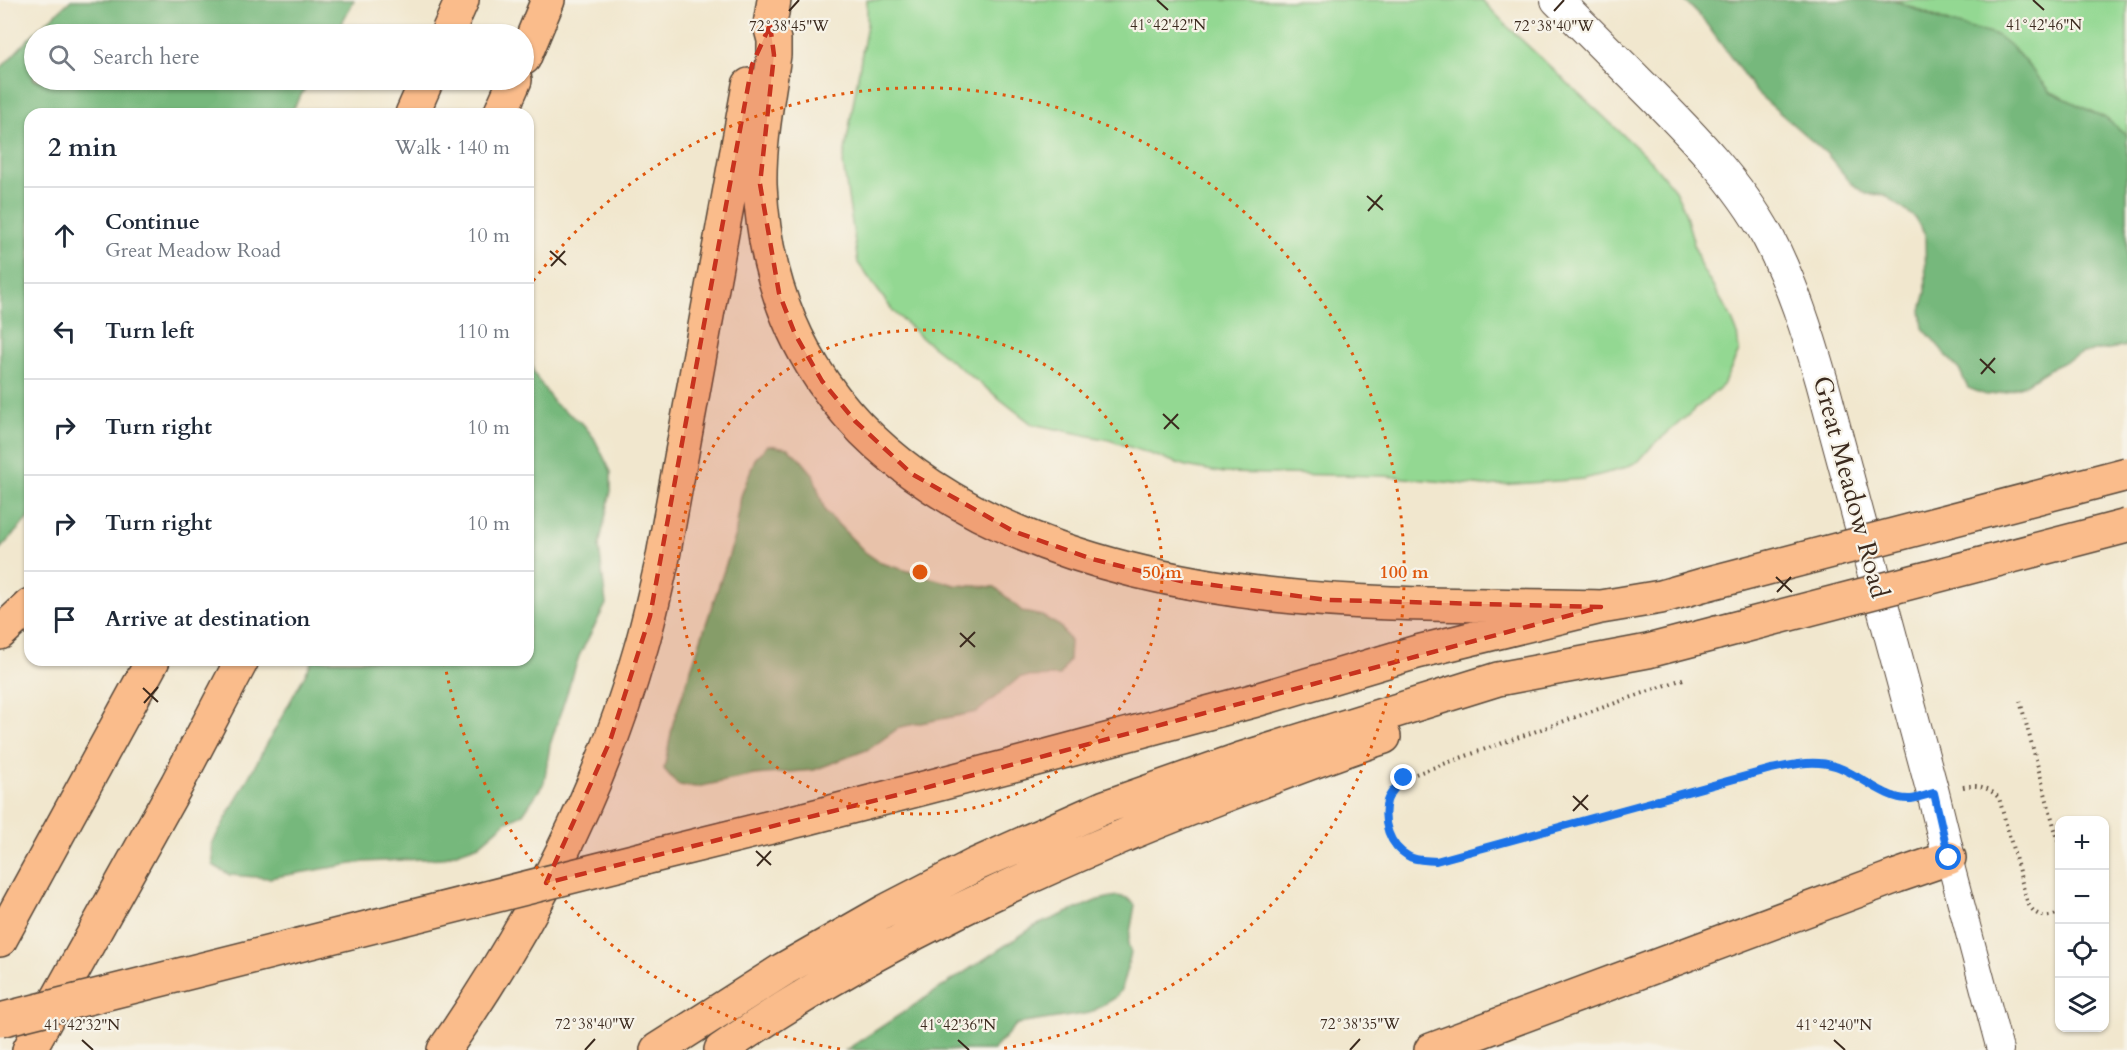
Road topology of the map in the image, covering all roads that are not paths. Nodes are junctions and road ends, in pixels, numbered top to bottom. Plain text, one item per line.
1 (462, 0) edge
2 (548, 0) edge
3 (1557, 0) edge
4 (772, 13) edge
5 (451, 24) edge
6 (534, 34) edge
7 (511, 90) edge
8 (503, 108) edge
9 (2127, 474) edge
10 (2127, 525) edge
11 (1601, 607) junction
12 (24, 611) edge
13 (0, 633) edge
14 (1648, 651) junction
15 (150, 666) edge
16 (239, 666) edge
17 (1949, 858) junction
18 (0, 940) edge
19 (0, 1020) edge
20 (29, 1050) edge
21 (444, 1050) edge
22 (657, 1050) edge
23 (721, 1050) edge
24 (1431, 1050) edge
25 (2000, 1050) edge

1 - 5 highway
2 - 6 highway
3 - 17 street, Great Meadow Road
4 - 11 highway
4 - 21 highway
7 - 8 highway
9 - 11 highway, bridge
10 - 14 highway, bridge
11 - 19 highway, bridge
12 - 13 highway
14 - 22 highway
14 - 23 highway
15 - 18 highway
16 - 20 highway
17 - 24 highway
17 - 25 street, Great Meadow Road

